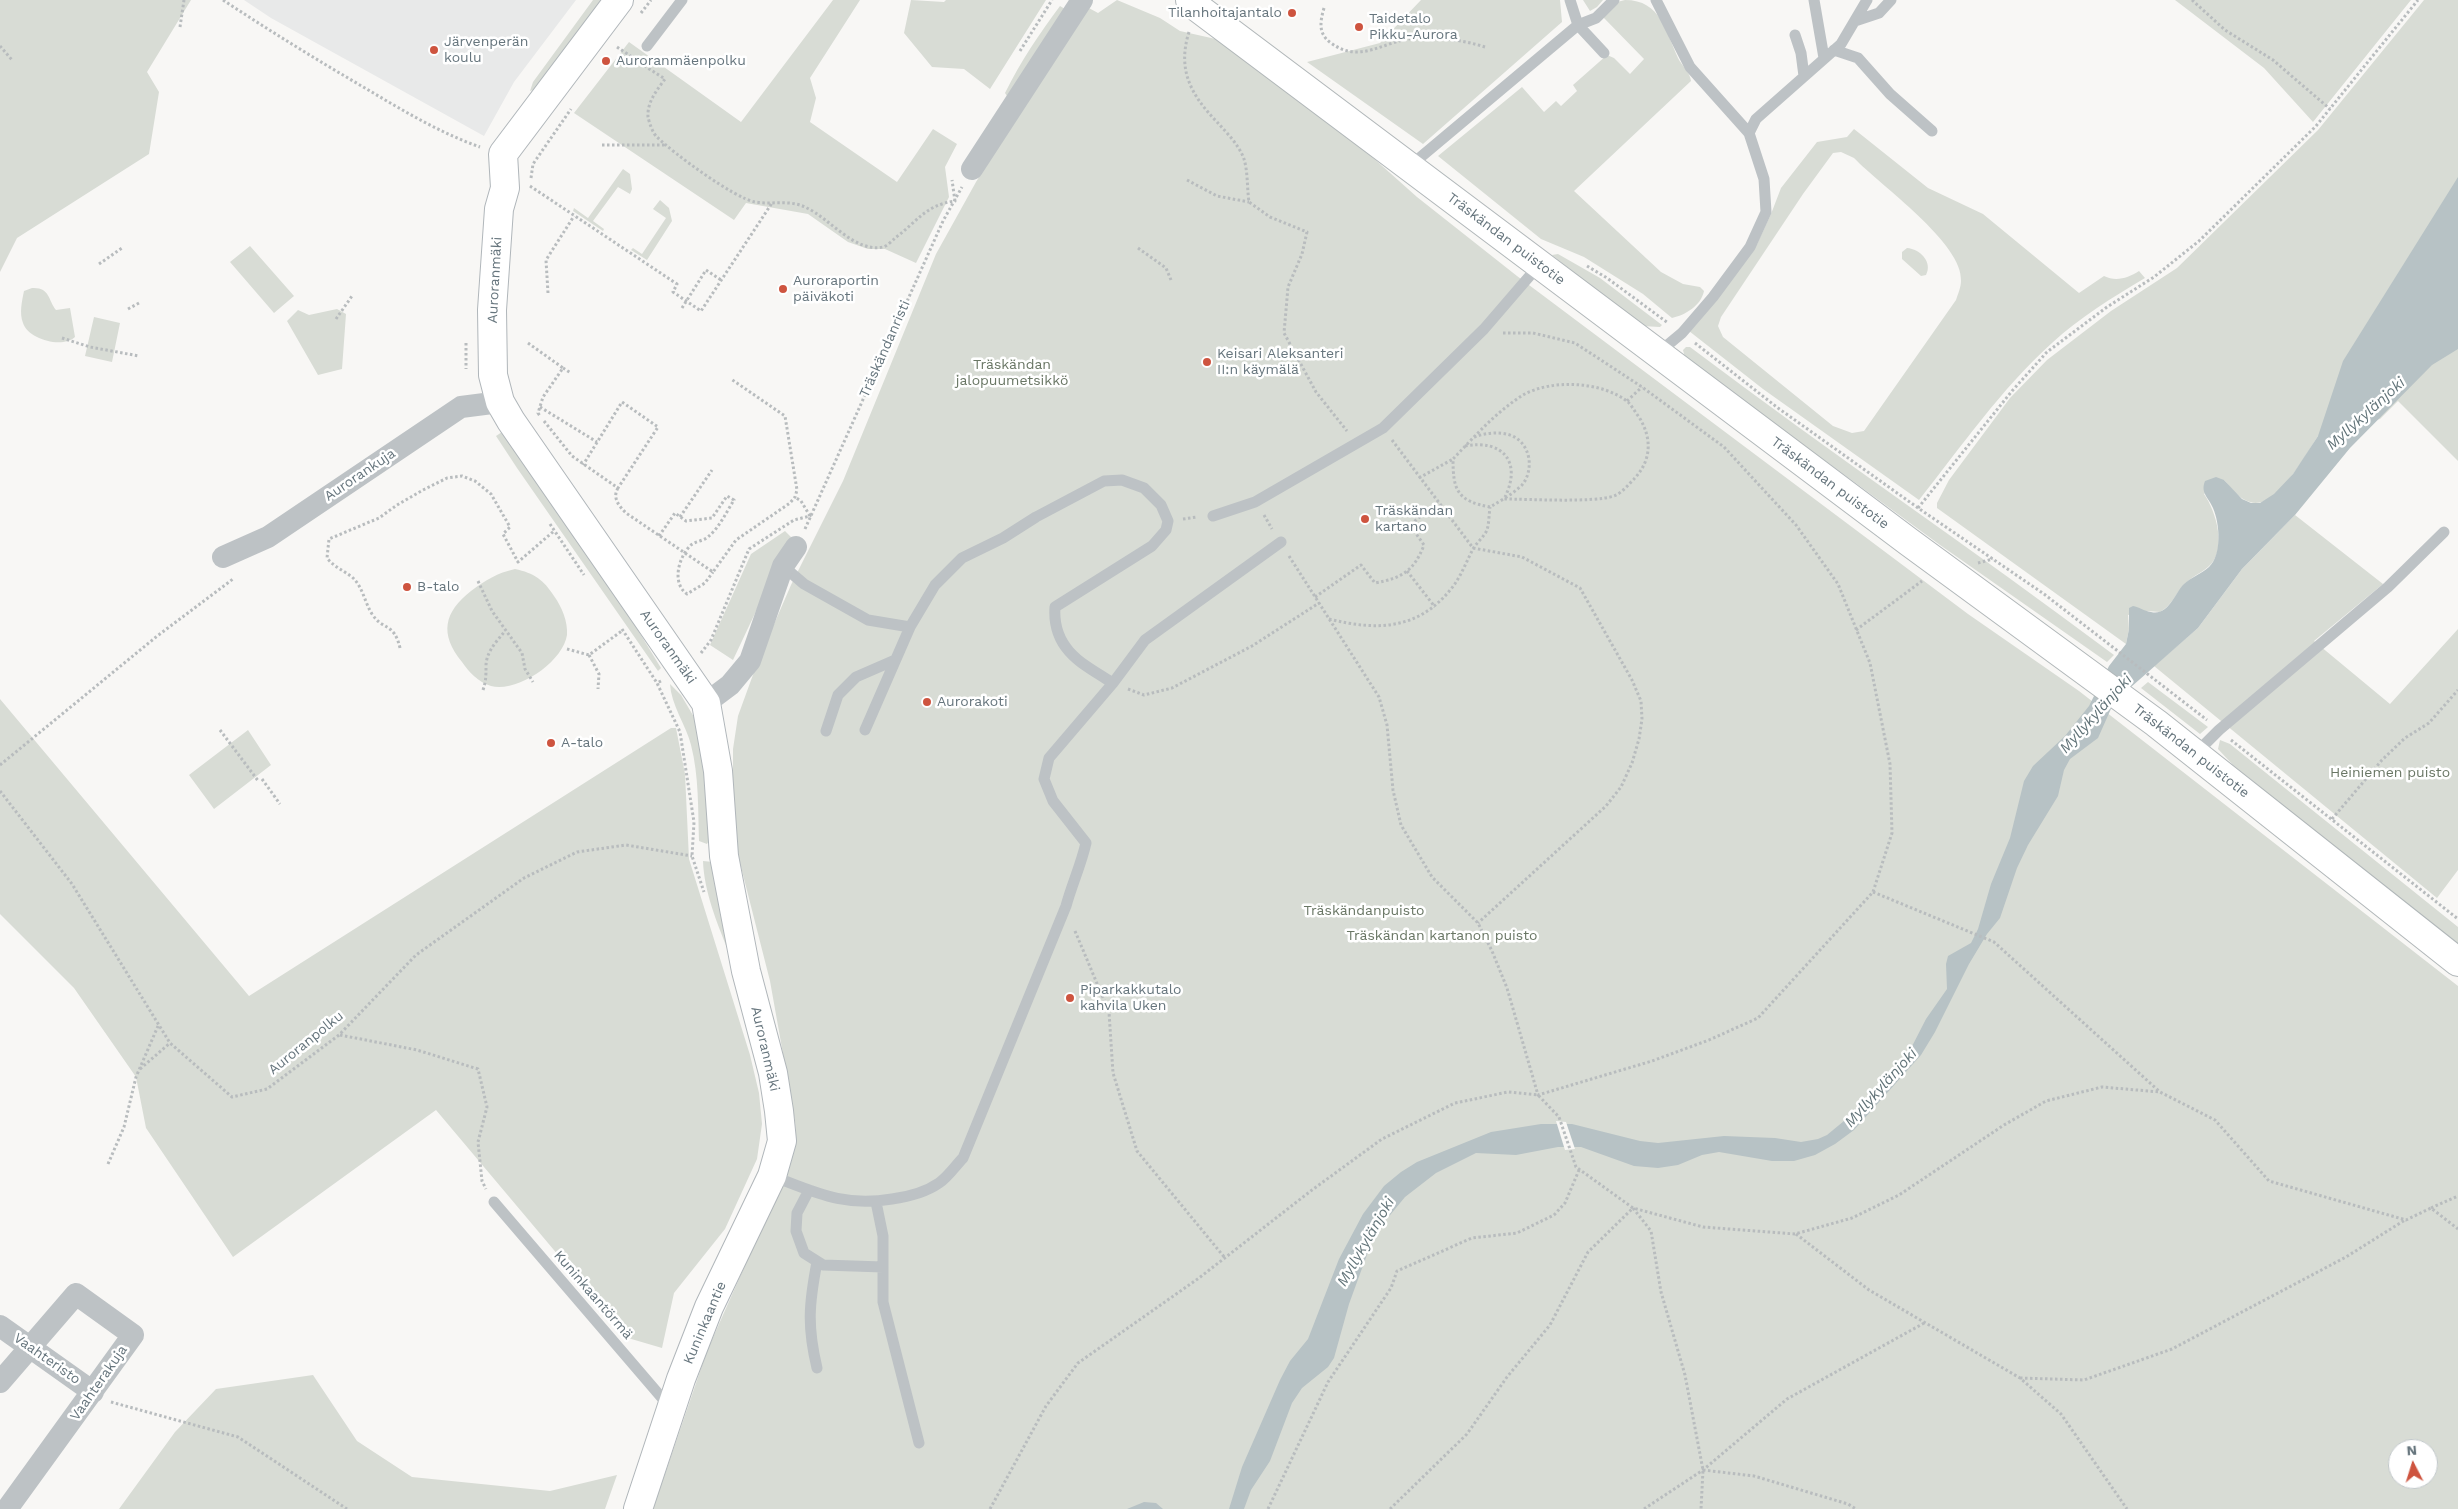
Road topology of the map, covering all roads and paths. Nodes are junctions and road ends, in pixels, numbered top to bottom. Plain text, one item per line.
1 (184, 0) edge
2 (223, 0) edge
3 (651, 0) edge
4 (682, 0) edge
5 (1082, 0) edge
6 (1570, 0) edge
7 (1614, 0) edge
8 (1656, 0) edge
9 (1814, 0) edge
10 (1867, 0) edge
11 (1891, 0) edge
12 (2192, 0) edge
13 (2418, 0) edge
14 (1188, 3) edge
15 (629, 8) edge
16 (1324, 8) dead end
17 (1855, 21) junction
18 (1578, 25) junction
19 (180, 27) dead end
20 (1795, 35) dead end
21 (622, 39) dead end
22 (0, 46) edge
23 (647, 46) dead end
24 (617, 47) junction
25 (1485, 47) dead end
26 (1834, 50) junction
27 (1604, 53) dead end
28 (611, 54) dead end
29 (1824, 58) junction
30 (12, 60) dead end
31 (1804, 76) junction
32 (574, 104) dead end
33 (2330, 109) junction
34 (1932, 131) dead end
35 (1749, 133) junction
36 (602, 145) dead end
37 (667, 145) junction
38 (489, 150) dead end
39 (1410, 166) junction
40 (972, 169) joint
41 (1186, 180) dead end
42 (517, 187) junction
43 (564, 201) dead end
44 (955, 201) junction
45 (772, 202) junction
46 (1249, 202) junction
47 (560, 207) junction
48 (574, 216) junction
49 (122, 248) dead end
50 (1138, 248) dead end
51 (99, 264) dead end
52 (1540, 264) junction
53 (1585, 265) dead end
54 (721, 280) junction
55 (1171, 280) dead end
56 (548, 293) dead end
57 (352, 296) dead end
58 (687, 301) junction
59 (139, 303) dead end
60 (682, 308) dead end
61 (128, 309) dead end
62 (336, 319) dead end
63 (1484, 329) junction
64 (1682, 333) junction
65 (62, 338) dead end
66 (466, 338) dead end
67 (528, 343) dead end
68 (1658, 353) junction
69 (139, 356) dead end
70 (563, 368) junction
71 (571, 373) dead end
72 (731, 379) dead end
73 (1642, 388) junction
74 (1627, 401) junction
75 (500, 402) junction
76 (473, 404) junction
77 (540, 406) junction
78 (1383, 428) junction
79 (1474, 437) junction
80 (597, 442) junction
81 (1356, 443) junction
82 (1465, 446) junction
83 (1453, 459) junction
84 (583, 464) junction
85 (712, 470) dead end
86 (1419, 478) junction
87 (618, 488) junction
88 (795, 497) junction
89 (1504, 498) junction
90 (1255, 502) junction
91 (1438, 502) junction
92 (1490, 507) junction
93 (1918, 508) junction
94 (810, 516) junction
95 (1213, 516) joint
96 (680, 517) junction
97 (1168, 520) junction
98 (548, 523) dead end
99 (554, 531) junction
100 (2444, 532) dead end
101 (660, 536) junction
102 (1281, 542) junction
103 (796, 548) joint
104 (1473, 548) junction
105 (684, 553) junction
106 (223, 557) dead end
107 (1993, 559) junction
108 (783, 566) junction
109 (1408, 571) junction
110 (1948, 571) junction
111 (713, 572) junction
112 (235, 577) dead end
113 (586, 577) dead end
114 (478, 581) dead end
115 (1315, 597) junction
116 (1319, 603) junction
117 (1435, 607) junction
118 (1328, 618) junction
119 (618, 623) dead end
120 (910, 627) junction
121 (623, 630) junction
122 (1856, 630) junction
123 (506, 631) junction
124 (400, 648) dead end
125 (567, 649) dead end
126 (589, 654) junction
127 (895, 660) junction
128 (683, 669) junction
129 (532, 682) dead end
130 (657, 683) junction
131 (1113, 683) junction
132 (598, 689) dead end
133 (483, 690) dead end
134 (2458, 690) edge
135 (706, 703) junction
136 (220, 730) dead end
137 (865, 730) dead end
138 (2219, 730) junction
139 (826, 731) dead end
140 (2196, 753) junction
141 (0, 765) edge
142 (0, 791) edge
143 (280, 804) dead end
144 (2332, 819) junction
145 (692, 856) junction
146 (1873, 892) junction
147 (707, 902) dead end
148 (1066, 906) junction
149 (2458, 919) edge
150 (1478, 923) junction
151 (2458, 962) edge
152 (159, 1025) junction
153 (339, 1035) junction
154 (170, 1043) junction
155 (139, 1069) junction
156 (2160, 1092) junction
157 (1538, 1095) junction
158 (782, 1141) joint
159 (108, 1164) dead end
160 (1577, 1169) junction
161 (772, 1176) junction
162 (809, 1190) junction
163 (2458, 1196) edge
164 (494, 1202) joint
165 (876, 1202) junction
166 (1633, 1208) junction
167 (2431, 1208) junction
168 (2406, 1220) junction
169 (2458, 1229) edge
170 (1795, 1234) junction
171 (1225, 1258) junction
172 (818, 1262) junction
173 (883, 1267) junction
174 (1926, 1322) junction
175 (0, 1326) edge
176 (29, 1347) junction
177 (817, 1368) dead end
178 (2020, 1378) junction
179 (0, 1382) edge
180 (101, 1397) junction
181 (673, 1404) junction
182 (919, 1443) dead end
183 (1703, 1470) junction
184 (2124, 1504) junction
185 (7, 1509) edge
186 (347, 1509) edge
187 (638, 1509) edge
188 (990, 1509) edge
189 (1268, 1509) edge
190 (1390, 1509) edge
191 (1644, 1509) edge
192 (1701, 1509) edge
193 (1856, 1509) edge
194 (2120, 1509) edge
195 (2127, 1509) edge

1 - 19 path
2 - 38 path
3 - 15 path
4 - 23 lane
5 - 40 street
6 - 18 lane
7 - 18 lane
8 - 35 lane
9 - 29 lane
10 - 17 lane
11 - 17 lane
12 - 33 path
13 - 33 path
14 - 39 main road, Träskändan puistotie
14 - 46 path
15 - 42 main road, Auroranmäki
16 - 25 path
17 - 26 lane
18 - 27 lane
18 - 39 lane
20 - 31 lane
21 - 24 path
22 - 30 path
24 - 28 path
24 - 37 path
26 - 29 lane
26 - 34 lane
29 - 31 lane
31 - 35 lane
32 - 42 path
33 - 93 path
35 - 64 lane
36 - 37 path
37 - 45 path
39 - 52 main road, Träskändan puistotie
40 - 44 path, Träskändanristi
41 - 46 path
42 - 47 path
42 - 75 main road, Auroranmäki
43 - 47 path
44 - 45 path
44 - 94 path, Träskändanristi
45 - 54 path
46 - 81 path
47 - 48 path
48 - 56 path
48 - 58 path
49 - 51 path
50 - 55 path
52 - 63 lane
52 - 68 main road, Träskändan puistotie
53 - 64 path
54 - 58 path
54 - 58 path
57 - 62 path
58 - 60 path
59 - 61 path
63 - 73 path
63 - 78 lane
64 - 68 lane
64 - 93 path
65 - 69 path
66 - 76 path
67 - 70 path
68 - 110 main road, Träskändan puistotie
70 - 71 path
70 - 77 path
72 - 88 path
73 - 74 path
73 - 122 path
74 - 79 path
74 - 89 path
75 - 76 street, Aurorankuja
75 - 128 main road, Auroranmäki
76 - 106 street, Aurorankuja
77 - 80 path
77 - 84 path
78 - 81 lane
78 - 86 path
79 - 82 path
79 - 89 path
80 - 84 path
80 - 87 path
81 - 90 lane
82 - 83 path
82 - 89 path
83 - 86 path
83 - 92 path
84 - 87 path
85 - 96 path
86 - 91 path
87 - 101 path
88 - 94 path
88 - 111 path
89 - 92 path
90 - 95 lane
90 - 102 path
91 - 104 path
91 - 109 path
92 - 104 path
93 - 107 path
94 - 103 path, Träskändanristi
94 - 128 path
95 - 97 path
96 - 101 path
96 - 105 path
97 - 120 lane
97 - 131 lane
98 - 99 path
99 - 113 path
99 - 124 path
100 - 138 lane
101 - 105 path
102 - 115 path
102 - 131 lane
103 - 108 street
104 - 117 path
104 - 150 path
105 - 111 path
105 - 111 path
107 - 110 path
107 - 138 path
108 - 120 lane
108 - 135 street
109 - 115 path
109 - 117 path
110 - 122 path
110 - 140 main road, Träskändan puistotie
112 - 141 path
114 - 123 path
115 - 116 path
116 - 118 path
116 - 131 path
117 - 118 path
118 - 150 path
119 - 121 path
120 - 127 lane
121 - 126 path
121 - 130 path
122 - 146 path
123 - 129 path
123 - 133 path
125 - 126 path
126 - 132 path
127 - 137 lane
127 - 139 lane
128 - 130 path
128 - 135 main road, Auroranmäki
130 - 145 path
131 - 148 lane
134 - 144 path
135 - 158 main road, Auroranmäki
136 - 143 path
138 - 140 lane
138 - 144 path
140 - 151 main road, Träskändan puistotie
142 - 152 path, Auroranpolku
144 - 149 path
145 - 147 path
145 - 153 path, Auroranpolku
146 - 156 path
146 - 157 path
148 - 165 lane
148 - 171 path
150 - 157 path
152 - 154 path, Auroranpolku
152 - 155 path
153 - 154 path, Auroranpolku
153 - 164 path
154 - 155 path
155 - 159 path
156 - 168 path
156 - 170 path
157 - 160 path
157 - 171 path
158 - 161 main road, Kuninkaantie
160 - 166 path
160 - 189 path
161 - 162 lane
161 - 181 main road, Kuninkaantie
162 - 165 lane
162 - 172 lane
163 - 167 path
164 - 181 lane, Kuninkaantörmä
165 - 173 lane
166 - 170 path
166 - 183 path
166 - 190 path
167 - 168 path
167 - 169 path
168 - 178 path
170 - 174 path
171 - 188 path
172 - 173 lane
172 - 177 lane
173 - 182 lane
174 - 178 path
174 - 183 path
175 - 176 street, Vaahteristo
176 - 179 street, Vaahterakuja
176 - 180 street, Vaahteristo
176 - 180 street, Vaahterakuja
178 - 184 path
180 - 185 street, Vaahterakuja
180 - 186 path
181 - 187 main road, Kuninkaantie
183 - 191 path
183 - 192 path
183 - 193 path
184 - 194 path
184 - 195 path

